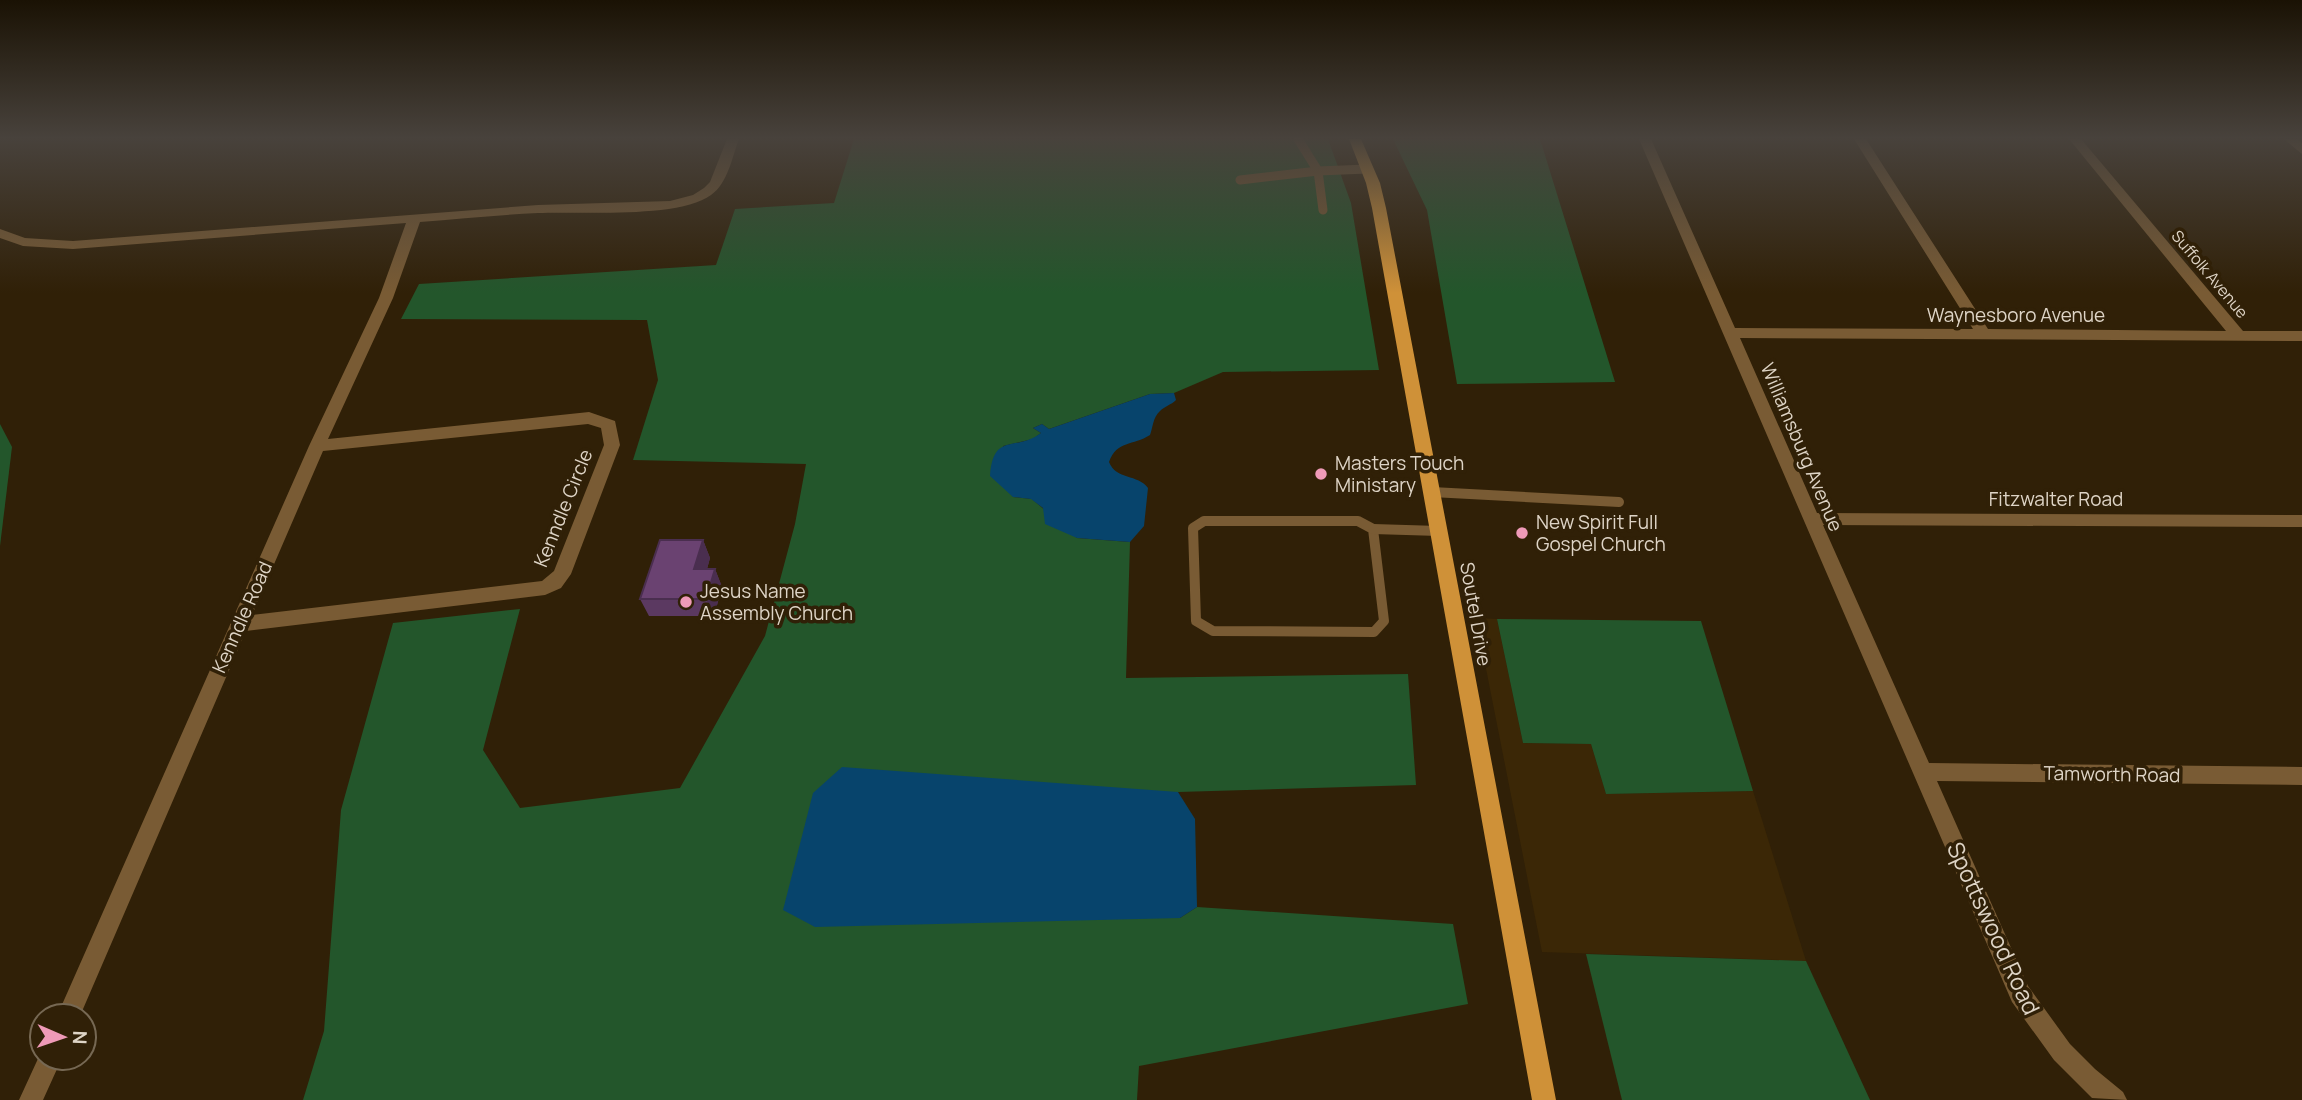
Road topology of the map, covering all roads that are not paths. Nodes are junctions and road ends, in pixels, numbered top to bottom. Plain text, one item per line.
1 (707, 190) edge
2 (1320, 190) edge
3 (1374, 190) edge
4 (1667, 190) edge
5 (1892, 190) edge
6 (2118, 190) edge
7 (1323, 210) dead end
8 (415, 218) junction
9 (0, 233) edge
10 (1730, 333) junction
11 (1983, 335) junction
12 (2238, 335) junction
13 (2302, 336) edge
14 (317, 446) junction
15 (1432, 492) junction
16 (1619, 502) dead end
17 (1810, 519) junction
18 (2302, 521) edge
19 (1373, 528) junction
20 (1439, 531) junction
21 (239, 624) junction
22 (1923, 772) junction
23 (2302, 776) edge
24 (74, 1002) edge
25 (44, 1072) edge
26 (31, 1100) edge
27 (1544, 1100) edge
28 (2115, 1100) edge

1 - 8 street
2 - 7 lane
3 - 15 main road, Soutel Drive
4 - 10 street, Williamsburg Avenue
5 - 11 street
6 - 12 street, Suffolk Avenue
8 - 9 street
8 - 14 street, Kenndle Road
10 - 11 street, Waynesboro Avenue
10 - 17 street, Williamsburg Avenue
11 - 12 street, Waynesboro Avenue
12 - 13 street, Waynesboro Avenue
14 - 21 street, Kenndle Road
14 - 21 street, Kenndle Circle
15 - 16 lane
15 - 20 main road, Soutel Drive
17 - 18 street, Fitzwalter Road
17 - 22 street, Williamsburg Avenue
19 - 19 lane
19 - 20 lane
20 - 27 main road, Soutel Drive
21 - 24 street, Kenndle Road
22 - 23 street, Tamworth Road
22 - 28 street, Spottswood Road
25 - 26 street

